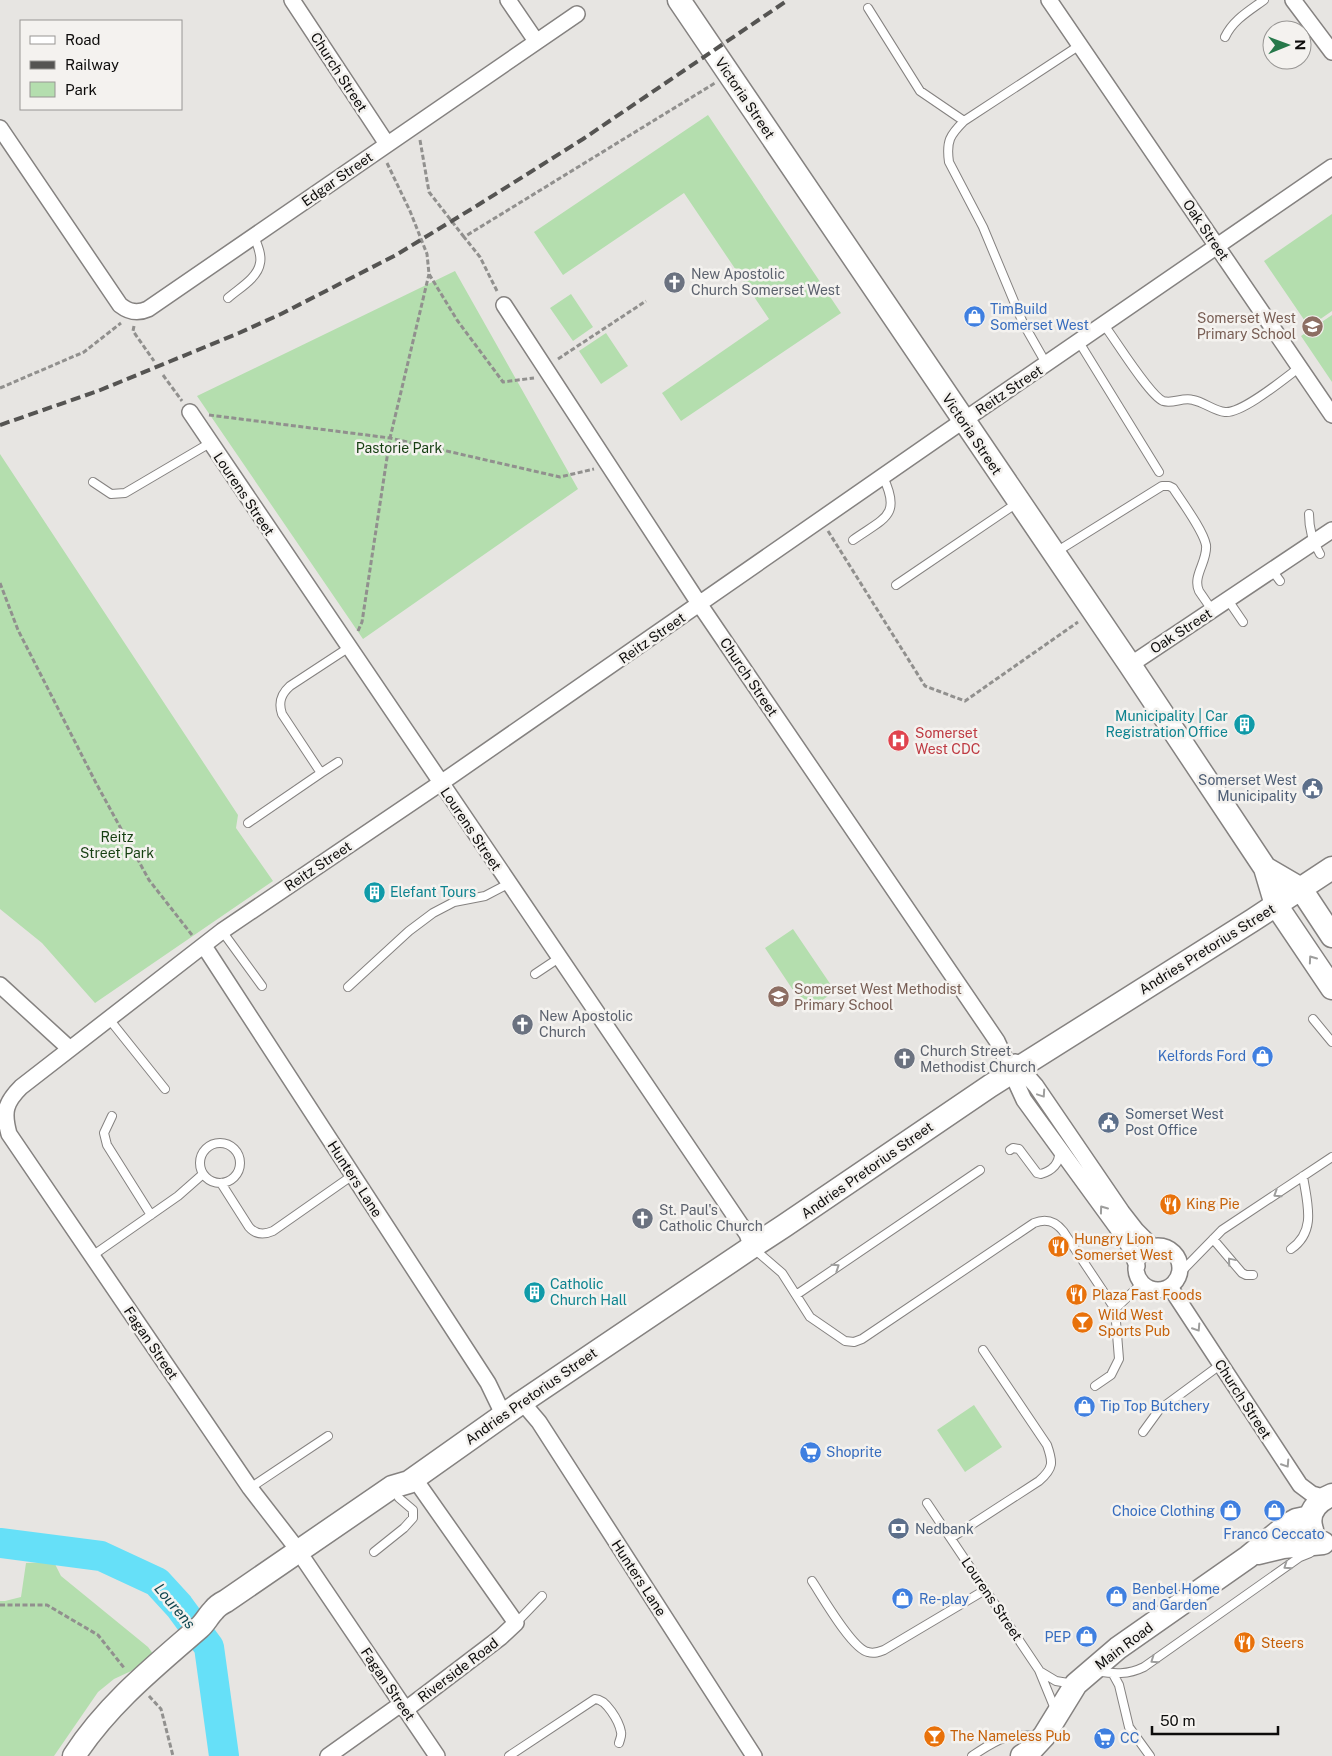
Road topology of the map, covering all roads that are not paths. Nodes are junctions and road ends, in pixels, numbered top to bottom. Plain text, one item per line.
1 (292, 0) edge
2 (508, 0) edge
3 (679, 0) edge
4 (1049, 0) edge
5 (1264, 0) edge
6 (1294, 0) edge
7 (868, 8) dead end
8 (577, 14) dead end
9 (1225, 37) dead end
10 (536, 41) junction
11 (1080, 46) junction
12 (1332, 52) edge
13 (964, 121) junction
14 (0, 128) edge
15 (383, 147) junction
16 (1332, 167) edge
17 (254, 236) junction
18 (1218, 247) junction
19 (228, 298) dead end
20 (504, 306) road end
21 (1104, 325) junction
22 (1079, 342) junction
23 (1047, 364) junction
24 (1300, 367) junction
25 (190, 412) road end
26 (1332, 415) edge
27 (964, 421) junction
28 (210, 443) junction
29 (1159, 472) dead end
30 (883, 477) junction
31 (93, 482) dead end
32 (1019, 502) junction
33 (1309, 514) dead end
34 (1332, 530) edge
35 (853, 540) dead end
36 (1317, 548) junction
37 (1053, 554) junction
38 (896, 585) dead end
39 (1228, 600) junction
40 (700, 605) junction
41 (1212, 610) junction
42 (1243, 622) dead end
43 (348, 648) junction
44 (1130, 665) junction
45 (338, 762) dead end
46 (321, 774) junction
47 (440, 783) junction
48 (248, 823) dead end
49 (1265, 868) junction
50 (1332, 868) edge
51 (508, 884) junction
52 (1302, 889) junction
53 (1276, 905) junction
54 (222, 931) junction
55 (1332, 936) edge
56 (203, 946) junction
57 (558, 958) junction
58 (535, 974) dead end
59 (0, 985) edge
60 (262, 986) dead end
61 (348, 987) dead end
62 (1332, 988) edge
63 (109, 1019) junction
64 (1313, 1019) dead end
65 (1332, 1042) edge
66 (70, 1049) junction
67 (1015, 1070) junction
68 (165, 1089) dead end
69 (112, 1116) dead end
70 (9, 1134) joint
71 (1058, 1148) junction
72 (1010, 1150) dead end
73 (1332, 1157) edge
74 (980, 1170) dead end
75 (203, 1174) junction
76 (353, 1175) junction
77 (1303, 1176) junction
78 (221, 1183) junction
79 (151, 1215) junction
80 (1213, 1239) junction
81 (752, 1247) junction
82 (1154, 1247) junction
83 (1291, 1248) dead end
84 (92, 1256) junction
85 (1137, 1266) junction
86 (1180, 1273) junction
87 (1253, 1275) dead end
88 (1142, 1283) junction
89 (1170, 1287) junction
90 (796, 1295) junction
91 (1116, 1309) junction
92 (983, 1350) dead end
93 (1220, 1364) junction
94 (1096, 1386) dead end
95 (522, 1402) junction
96 (503, 1414) junction
97 (1143, 1432) dead end
98 (328, 1436) dead end
99 (408, 1486) junction
100 (250, 1488) junction
101 (1329, 1496) edge
102 (927, 1503) dead end
103 (1310, 1517) junction
104 (951, 1538) junction
105 (1328, 1543) edge
106 (374, 1552) dead end
107 (302, 1556) junction
108 (1248, 1557) junction
109 (812, 1581) dead end
110 (985, 1590) junction
111 (542, 1596) dead end
112 (513, 1626) junction
113 (1040, 1670) junction
114 (1094, 1676) junction
115 (403, 1707) junction
116 (1057, 1714) junction
117 (1044, 1736) junction
118 (619, 1743) dead end
119 (74, 1756) edge
120 (328, 1756) edge
121 (437, 1756) edge
122 (509, 1756) edge
123 (754, 1756) edge
124 (972, 1756) edge
125 (1022, 1756) edge
126 (1150, 1756) edge

1 - 15 street, Church Street
2 - 10 street
3 - 27 main road, Victoria Street
4 - 11 street, Oak Street
5 - 9 lane
6 - 12 street
7 - 13 lane
8 - 10 street, Edgar Street
10 - 15 street, Edgar Street
11 - 13 lane
11 - 18 street, Oak Street
13 - 23 lane
14 - 17 street, Edgar Street
15 - 17 street, Edgar Street
16 - 18 street, Reitz Street
17 - 19 lane
18 - 21 street, Reitz Street
18 - 24 street, Oak Street
20 - 40 street, Church Street
21 - 22 street, Reitz Street
21 - 24 lane
22 - 23 street, Reitz Street
22 - 29 lane
23 - 27 street, Reitz Street
24 - 26 street, Oak Street
25 - 28 street, Lourens Street
27 - 30 street, Reitz Street
27 - 32 main road, Victoria Street
28 - 31 lane
28 - 43 street, Lourens Street
30 - 35 lane
30 - 40 street, Reitz Street
32 - 37 main road, Victoria Street
32 - 38 lane
33 - 36 lane
34 - 36 street, Oak Street
36 - 39 street, Oak Street
37 - 41 lane
37 - 44 main road, Victoria Street
39 - 41 street, Oak Street
39 - 42 lane
40 - 47 street, Reitz Street
40 - 67 street, Church Street
41 - 44 street, Oak Street
43 - 46 lane
43 - 47 street, Lourens Street
44 - 49 main road, Victoria Street
45 - 46 lane
46 - 48 lane
47 - 51 street, Lourens Street
47 - 54 street, Reitz Street
49 - 52 main road, Victoria Street
49 - 53 main road, Victoria Street
50 - 52 main road, Andries Pretorius Street
51 - 57 street, Lourens Street
51 - 61 lane
52 - 53 main road, Andries Pretorius Street
52 - 55 main road, Victoria Street
62 -> 53 main road, Victoria Street
53 - 67 main road, Andries Pretorius Street
54 - 56 street, Reitz Street
54 - 60 lane
56 - 63 street, Reitz Street
56 - 76 street, Hunters Lane
57 - 58 lane
57 - 81 street, Lourens Street
59 - 66 street
63 - 66 street, Reitz Street
63 - 68 lane
64 - 65 lane
66 - 70 street, Reitz Street
67 - 71 street, Church Street
67 - 81 main road, Andries Pretorius Street
67 -> 82 street, Church Street
69 - 79 lane
70 - 84 street, Fagan Street
71 - 72 lane
85 -> 71 street, Church Street
73 - 77 lane
90 -> 74 lane
75 - 78 lane
75 - 78 lane
75 - 79 lane
76 - 78 lane
76 - 96 street, Hunters Lane
77 -> 80 lane
77 - 83 lane
79 - 84 lane
80 - 86 lane
87 -> 80 lane
81 - 90 lane
81 - 95 main road, Andries Pretorius Street
82 - 85 street
82 - 86 street, Church Street
84 - 100 street, Fagan Street
85 - 88 street, Church Street
86 - 89 street
88 - 89 street
88 - 91 lane
89 -> 93 street, Church Street
90 - 91 lane
91 - 94 lane
92 - 104 lane
93 - 97 lane
93 -> 101 street, Church Street
95 - 96 main road, Andries Pretorius Street
95 - 123 street, Hunters Lane
96 - 99 main road, Andries Pretorius Street
98 - 100 lane
99 - 106 lane
99 - 107 main road, Andries Pretorius Street
99 - 112 street
100 - 107 street, Fagan Street
101 - 103 main road
102 - 104 lane, Lourens Street
103 - 105 main road
103 - 108 main road, Main Road
104 - 110 lane, Lourens Street
105 - 108 main road, Main Road
105 -> 114 lane
107 - 115 street, Fagan Street
107 - 119 main road, Andries Pretorius Street
108 - 114 main road, Main Road
109 - 110 lane
110 - 113 lane, Lourens Street
111 - 112 lane
112 - 115 street, Riverside Road
113 - 114 lane, Lourens Street
113 - 116 lane, Lourens Street
114 - 116 main road, Main Road
114 - 126 lane
115 - 120 street, Riverside Road
115 - 121 street, Fagan Street
116 - 117 main road, Main Road
117 - 124 lane
117 - 125 main road, Main Road
118 - 122 lane

